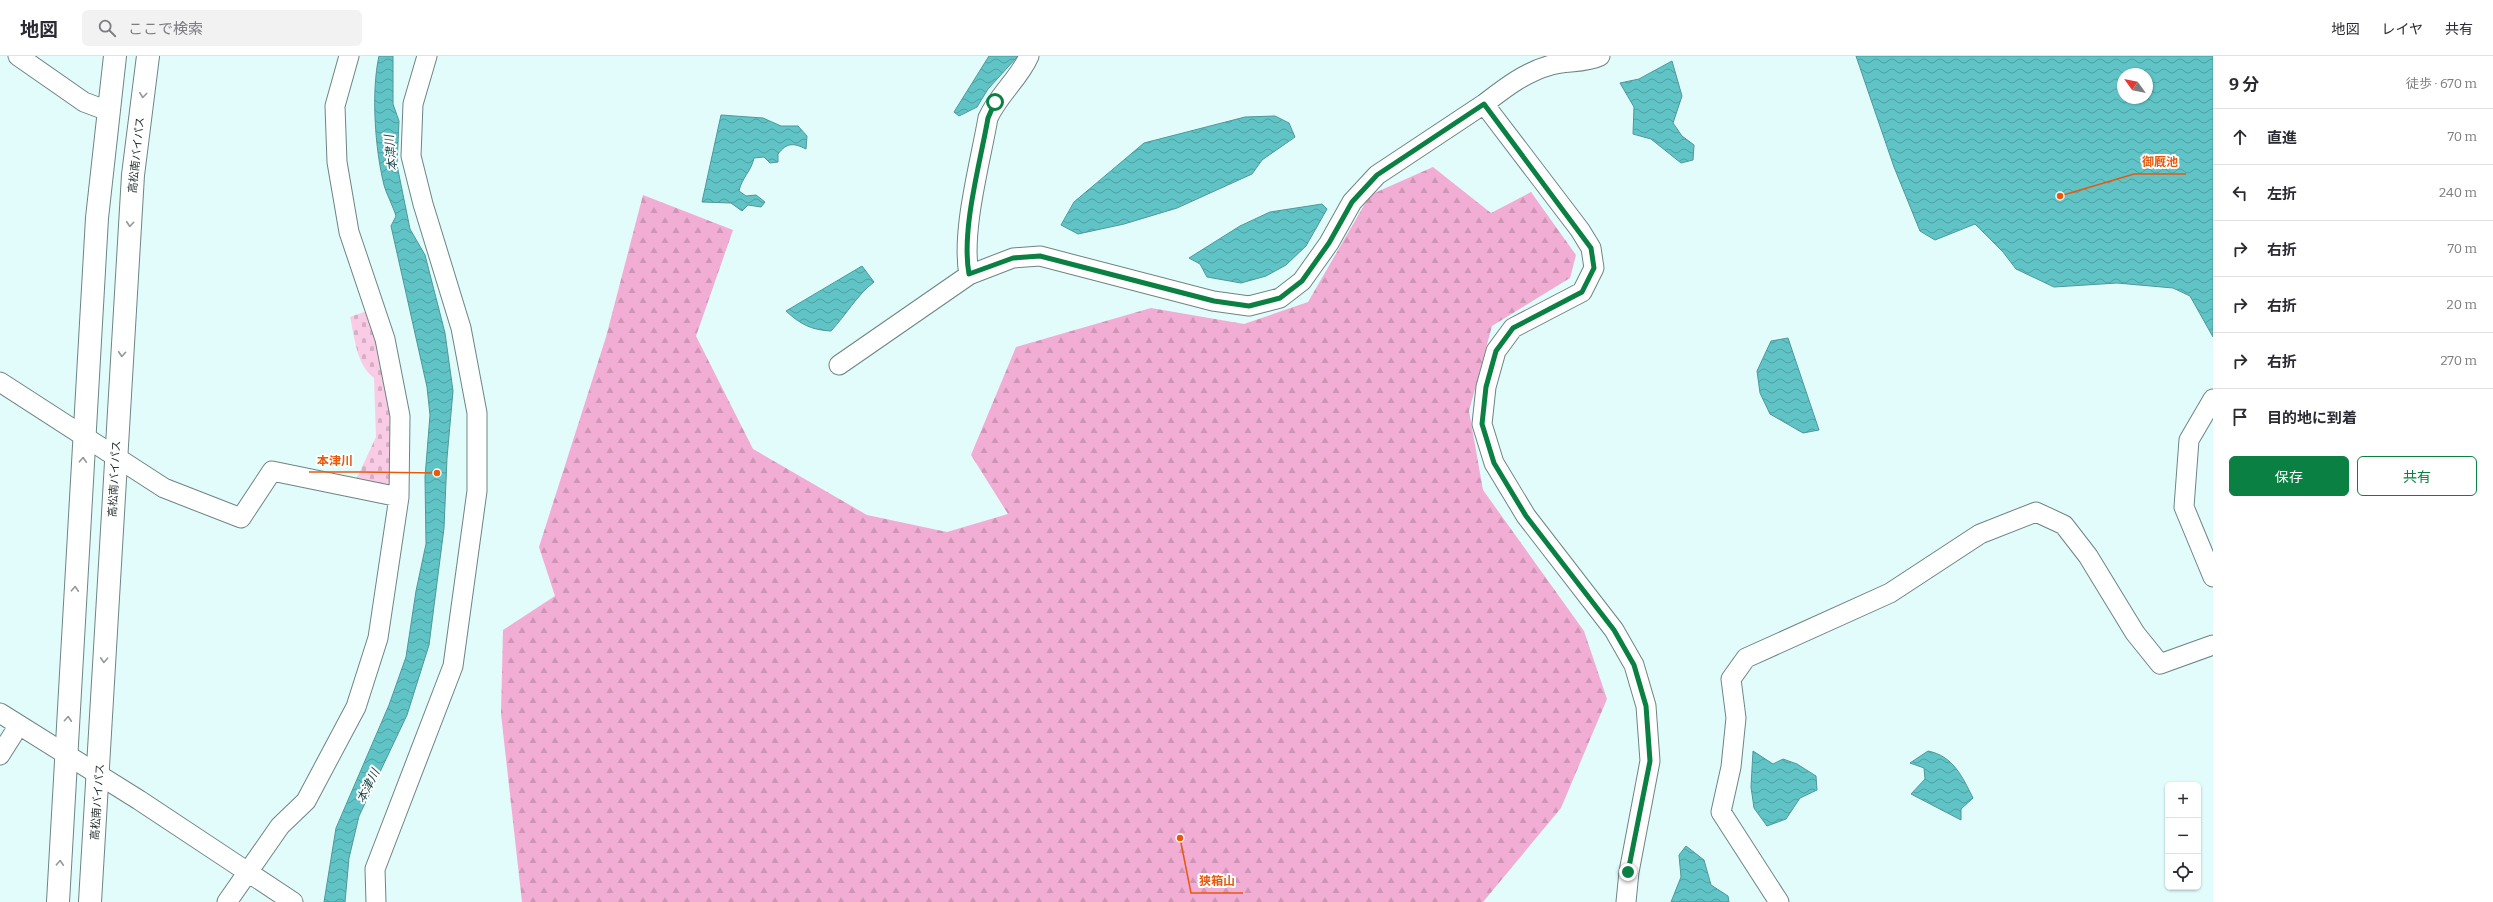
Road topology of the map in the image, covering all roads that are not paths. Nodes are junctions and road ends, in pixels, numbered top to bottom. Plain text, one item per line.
1 (18, 56) edge
2 (115, 56) edge
3 (148, 56) edge
4 (349, 56) edge
5 (427, 56) edge
6 (1029, 56) edge
7 (1600, 56) edge
8 (1552, 59) edge
9 (1484, 104) junction
10 (108, 111) junction
11 (969, 274) junction
12 (839, 365) dead end
13 (0, 382) edge
14 (2213, 399) edge
15 (84, 436) junction
16 (115, 457) junction
17 (399, 497) junction
18 (2213, 577) edge
19 (2213, 645) edge
20 (0, 713) edge
21 (19, 725) junction
22 (65, 754) junction
23 (0, 755) edge
24 (99, 775) junction
25 (247, 872) junction
26 (58, 902) edge
27 (90, 902) edge
28 (227, 902) edge
29 (292, 902) edge
30 (376, 902) edge
31 (1626, 902) edge
32 (1779, 902) edge

1 - 10 street
2 - 10 highway
3 -> 16 highway, 高松南バイパス
4 - 17 street
5 - 30 street
6 - 11 street
7 - 8 street
8 - 9 street
9 - 11 street
9 - 31 street
10 - 15 highway
11 - 12 street
13 - 15 street
14 - 18 street
15 - 16 street
22 -> 15 highway
16 - 17 street
16 -> 24 highway, 高松南バイパス
17 - 25 street
19 - 32 street
20 - 21 street
21 - 22 street
21 - 23 street
22 - 24 street
26 -> 22 highway
24 - 25 street
24 - 27 highway, 高松南バイパス
25 - 28 street
25 - 29 street

